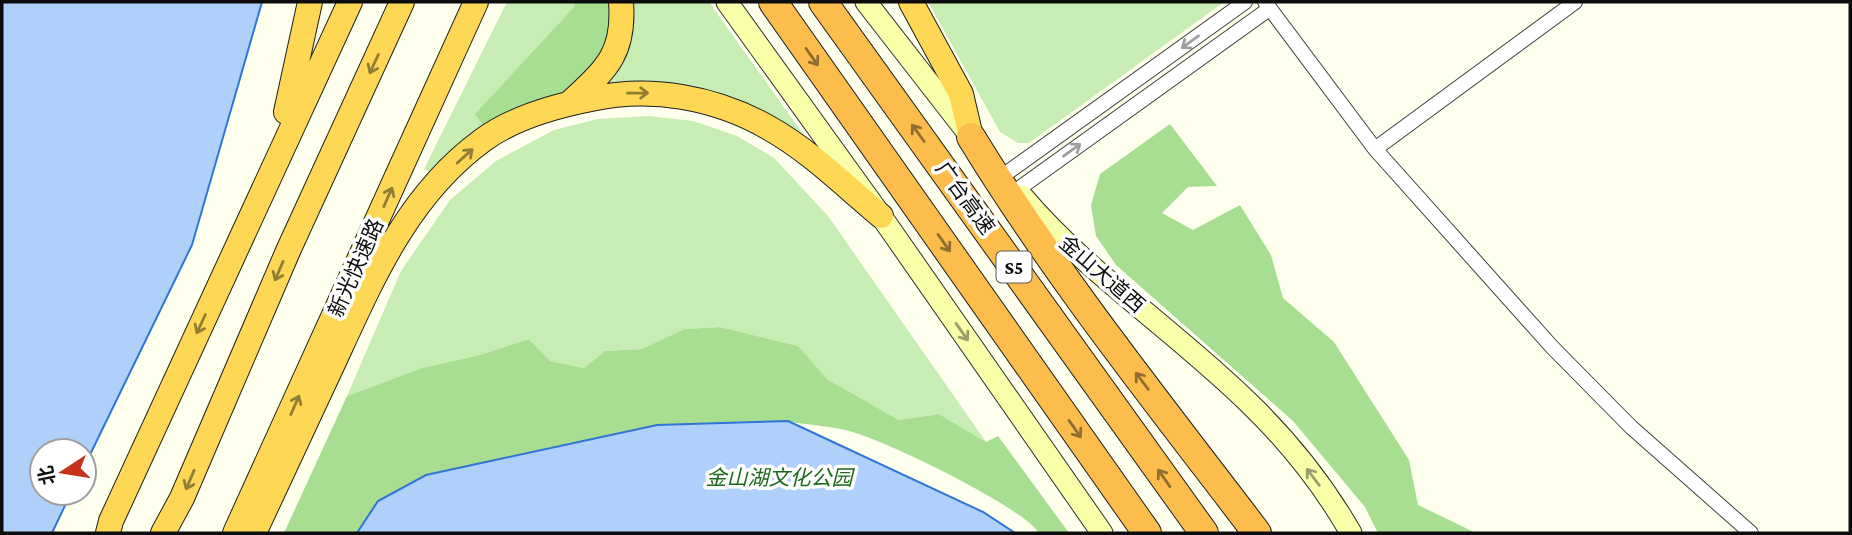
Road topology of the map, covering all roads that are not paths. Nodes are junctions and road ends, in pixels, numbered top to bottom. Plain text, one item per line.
1 (310, 2) edge
2 (350, 2) edge
3 (402, 2) edge
4 (476, 2) edge
5 (621, 2) edge
6 (727, 2) edge
7 (773, 2) edge
8 (823, 2) edge
9 (866, 2) edge
10 (911, 2) edge
11 (1245, 2) edge
12 (1574, 2) edge
13 (1267, 5) edge
14 (571, 103) junction
15 (971, 137) junction
16 (1376, 149) junction
17 (270, 173) junction
18 (1010, 183) junction
19 (881, 216) junction
20 (108, 533) edge
21 (163, 533) edge
22 (234, 533) edge
23 (254, 533) edge
24 (1102, 533) edge
25 (1147, 533) edge
26 (1204, 533) edge
27 (1258, 533) edge
28 (1351, 533) edge
29 (1751, 533) edge

1 - 17 highway
2 - 17 highway
3 -> 21 highway
22 -> 4 highway, 新光快速路
5 - 14 highway
6 - 19 main road
7 -> 25 highway, 广台高速 / S5
26 -> 8 highway, 广台高速 / S5
9 - 15 main road, 金山大道西
10 - 15 highway
11 -> 18 street
12 - 16 street
13 - 16 street
18 -> 13 street
14 -> 19 highway
23 -> 14 highway
15 - 18 main road, 金山大道西
27 -> 15 highway
16 - 29 street
17 -> 20 highway
28 -> 18 main road, 金山大道西
19 -> 24 main road

